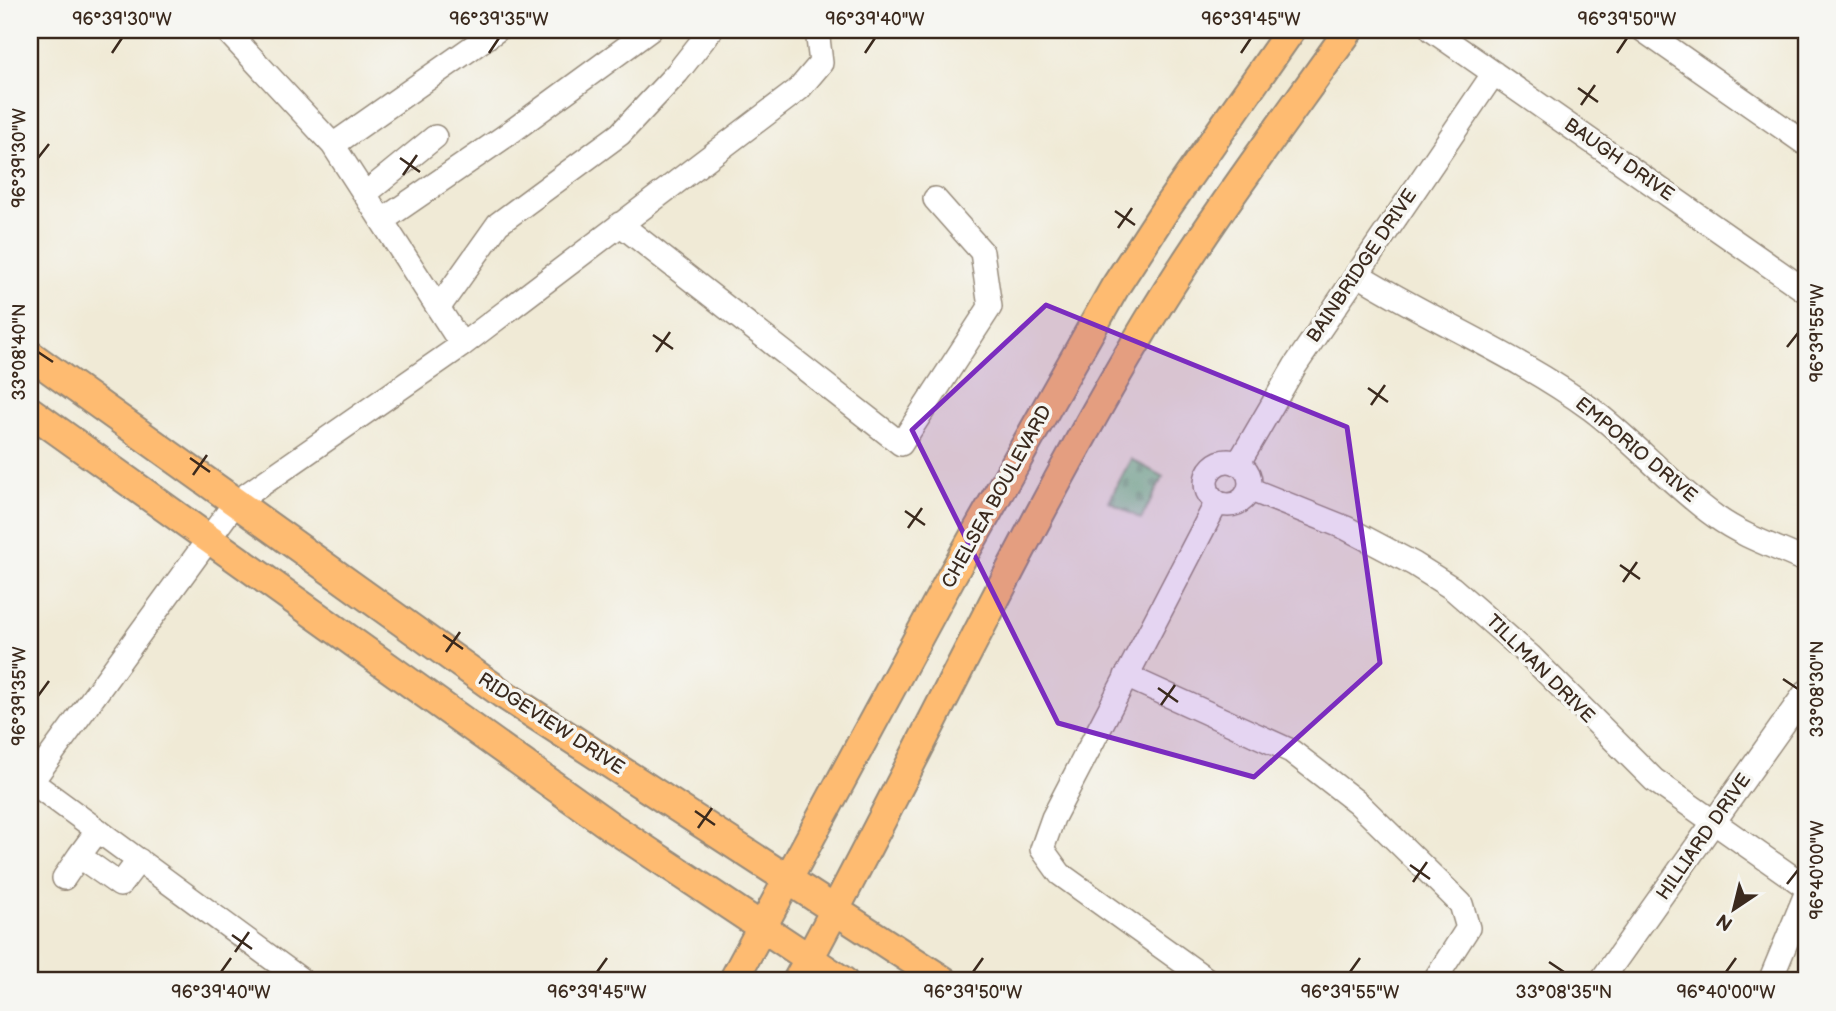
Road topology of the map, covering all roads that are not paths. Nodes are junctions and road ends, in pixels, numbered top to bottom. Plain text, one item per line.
1 (226, 30) edge
2 (497, 30) edge
3 (650, 30) edge
4 (711, 30) edge
5 (817, 30) edge
6 (1292, 30) edge
7 (1349, 30) edge
8 (1432, 30) edge
9 (1643, 30) edge
10 (1494, 73) junction
11 (435, 137) dead end
12 (1806, 144) edge
13 (333, 145) junction
14 (365, 194) junction
15 (934, 199) dead end
16 (383, 220) junction
17 (620, 224) junction
18 (1357, 274) junction
19 (1806, 291) edge
20 (439, 307) junction
21 (462, 345) junction
22 (30, 355) edge
23 (30, 411) edge
24 (1238, 464) junction
25 (1249, 489) junction
26 (1217, 502) junction
27 (235, 503) junction
28 (209, 539) junction
29 (1806, 561) edge
30 (1126, 676) junction
31 (1806, 692) edge
32 (31, 783) edge
33 (1716, 822) junction
34 (98, 830) junction
35 (79, 856) junction
36 (139, 860) junction
37 (64, 878) dead end
38 (788, 879) junction
39 (1806, 887) edge
40 (1806, 894) edge
41 (835, 909) junction
42 (762, 926) junction
43 (803, 970) edge
44 (301, 980) edge
45 (733, 981) edge
46 (843, 981) edge
47 (944, 981) edge
48 (1209, 981) edge
49 (1434, 981) edge
50 (1601, 981) edge
51 (1770, 981) edge

1 - 13 street
2 - 13 street
3 - 16 street
4 - 20 street
5 - 17 street
6 - 38 main road, CHELSEA BOULEVARD
7 - 41 main road
8 - 10 street, BAUGH DRIVE
9 - 12 street
10 - 18 street, BAINBRIDGE DRIVE
10 - 19 street, BAUGH DRIVE
11 - 14 street
13 - 14 street
14 - 16 street
15 - 17 street
16 - 20 street
17 - 21 street
18 - 24 street, BAINBRIDGE DRIVE
18 - 29 street, EMPORIO DRIVE
20 - 21 street
21 - 27 street
22 - 27 main road, RIDGEVIEW DRIVE
23 - 28 main road
24 - 25 street
24 - 26 street
25 - 26 street
25 - 33 street, TILLMAN DRIVE
26 - 30 street
27 - 28 street
27 - 38 main road, RIDGEVIEW DRIVE
28 - 32 street
28 - 42 main road
30 - 48 street
30 - 49 street
31 - 33 street, HILLIARD DRIVE
32 - 34 street
33 - 39 street, TILLMAN DRIVE
33 - 50 street, HILLIARD DRIVE
34 - 35 street
34 - 36 street
35 - 36 street
35 - 37 street
36 - 44 street
38 - 41 main road, RIDGEVIEW DRIVE
38 - 42 main road, CHELSEA BOULEVARD
40 - 51 street
41 - 43 main road
41 - 47 main road, RIDGEVIEW DRIVE
42 - 43 main road
42 - 45 main road, CHELSEA BOULEVARD
43 - 46 main road

